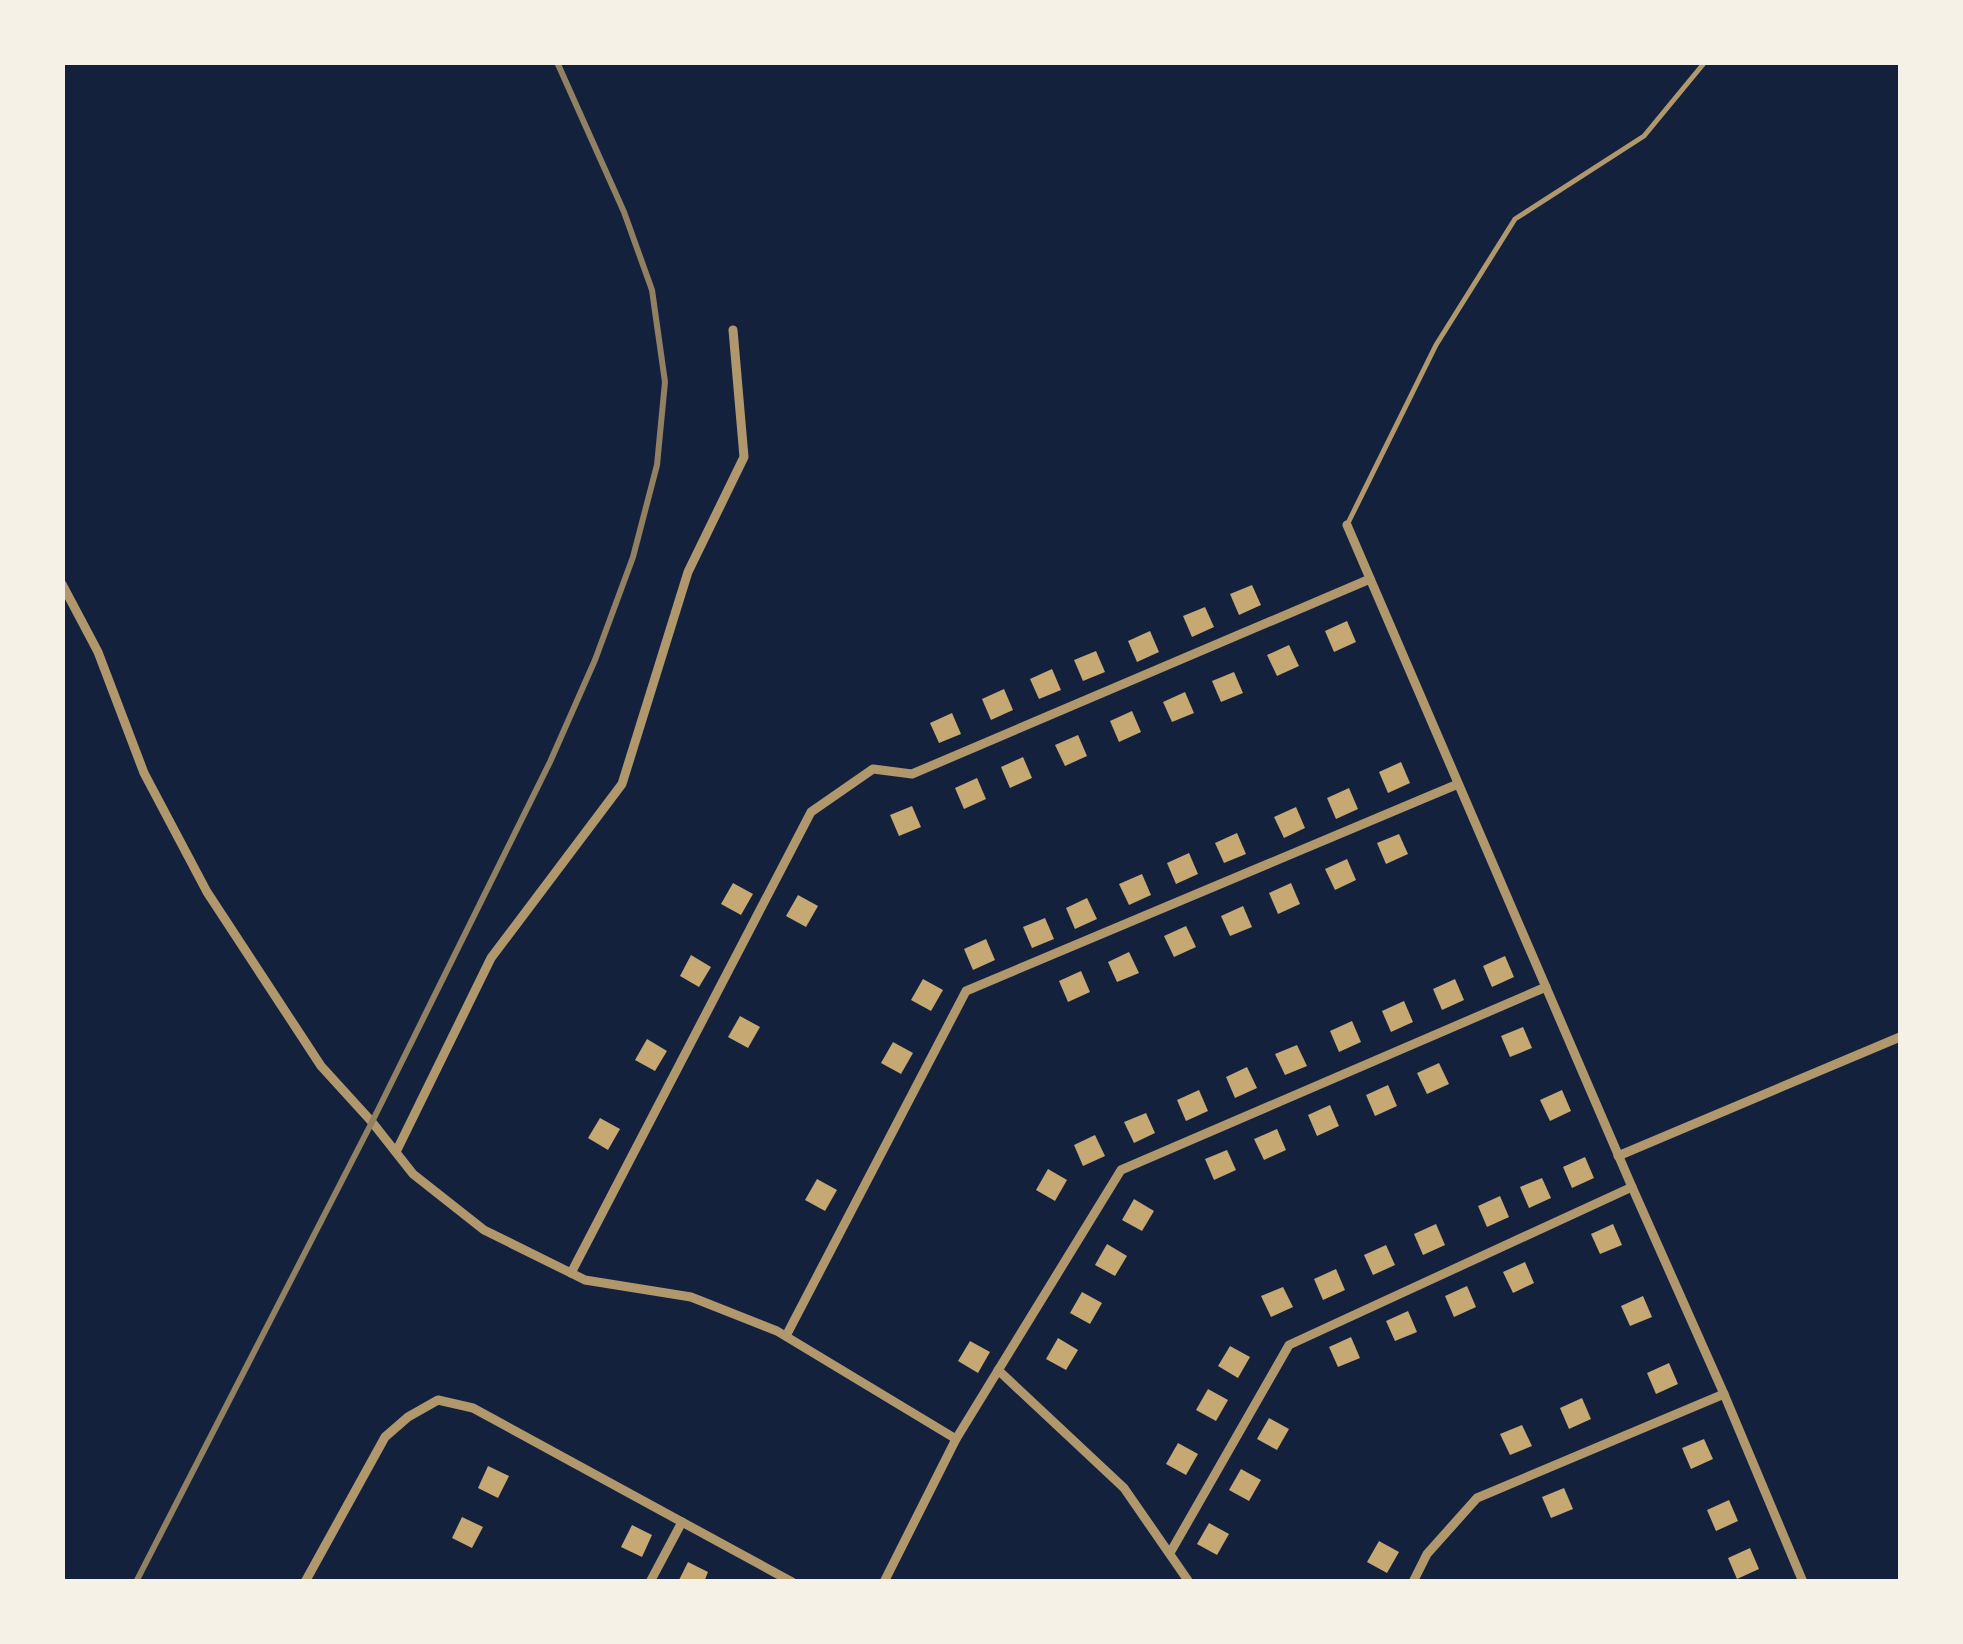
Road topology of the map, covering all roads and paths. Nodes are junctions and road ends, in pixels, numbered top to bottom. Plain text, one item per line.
1 (1705, 62) edge
2 (734, 330) dead end
3 (1346, 525) joint
4 (1370, 579) junction
5 (62, 584) edge
6 (1458, 784) junction
7 (1546, 987) junction
8 (1900, 1037) edge
9 (396, 1152) junction
10 (1618, 1156) junction
11 (1632, 1187) junction
12 (570, 1273) junction
13 (786, 1336) junction
14 (998, 1370) junction
15 (1724, 1394) junction
16 (956, 1440) junction
17 (682, 1522) junction
18 (1170, 1552) junction
19 (305, 1582) edge
20 (650, 1582) edge
21 (792, 1582) edge
22 (884, 1582) edge
23 (1189, 1582) edge
24 (1413, 1582) edge
25 (1803, 1582) edge

1 - 3 lane
2 - 9 street
3 - 4 street
4 - 6 street
4 - 12 street
5 - 9 street
6 - 7 street
6 - 13 street
7 - 10 street
7 - 14 street
8 - 10 street
9 - 12 street
10 - 11 street
11 - 15 street
11 - 18 street
12 - 13 street
13 - 16 street
14 - 16 street
14 - 18 street
15 - 24 street
15 - 25 street
16 - 22 street
17 - 19 street
17 - 20 street
17 - 21 street
18 - 23 street

